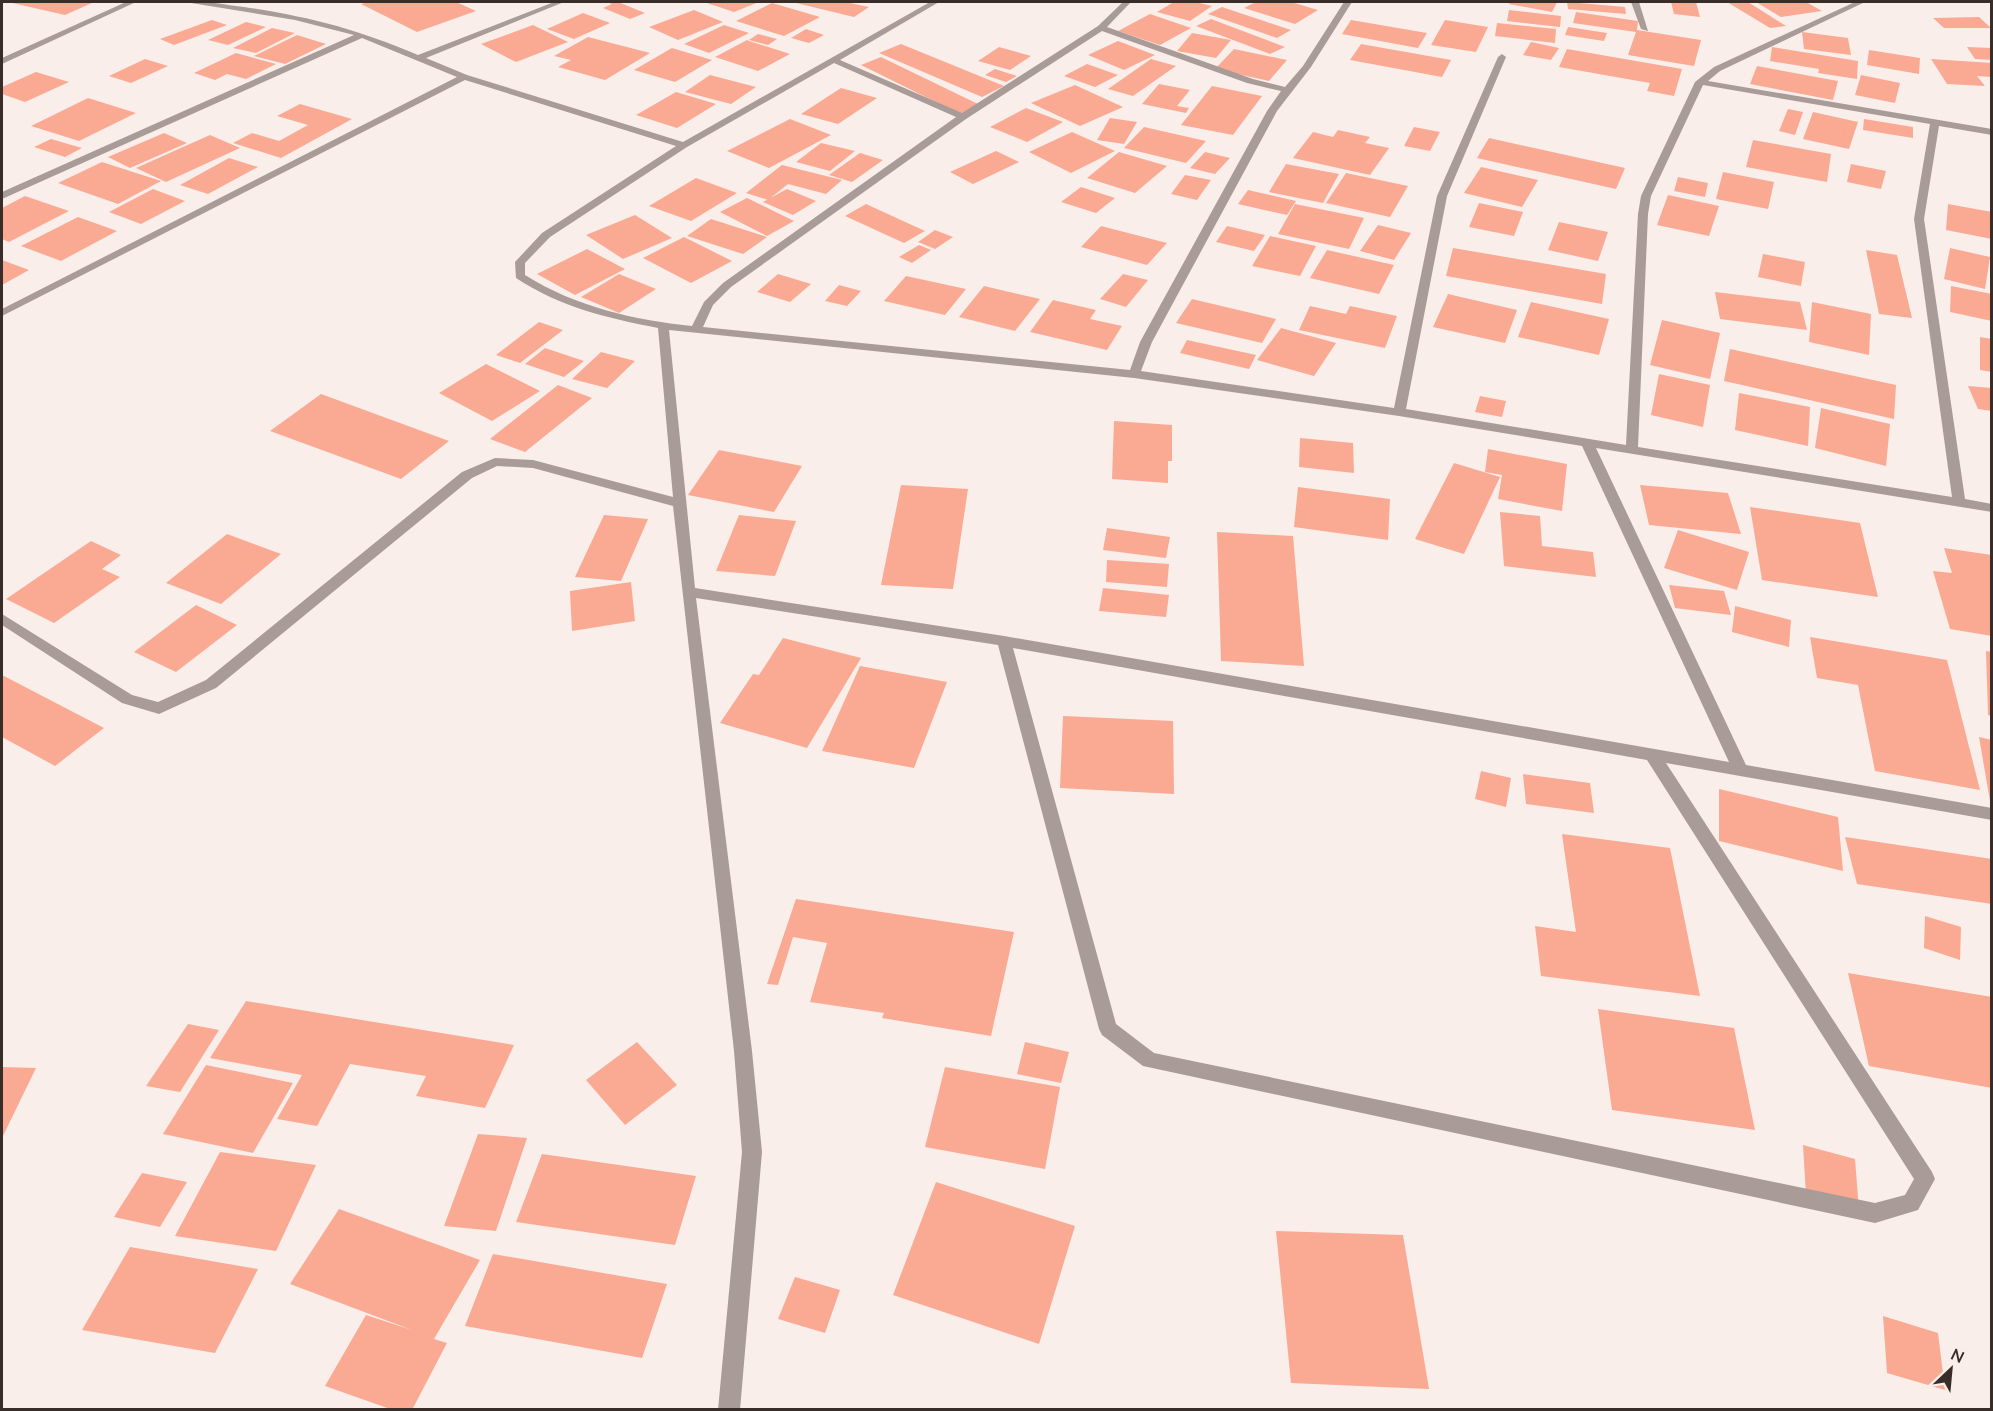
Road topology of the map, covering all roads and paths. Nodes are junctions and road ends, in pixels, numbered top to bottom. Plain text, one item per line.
1 (132, 2) edge
2 (189, 2) edge
3 (560, 2) edge
4 (935, 2) edge
5 (1127, 2) edge
6 (1347, 2) edge
7 (1635, 2) edge
8 (1836, 2) edge
9 (1857, 4) edge
10 (1101, 28) junction
11 (1645, 29) dead end
12 (362, 35) junction
13 (1502, 57) dead end
14 (418, 58) junction
15 (833, 60) junction
16 (2, 61) edge
17 (464, 77) junction
18 (1700, 82) junction
19 (1287, 90) junction
20 (963, 117) junction
21 (1935, 124) junction
22 (1992, 127) edge
23 (1980, 130) junction
24 (1992, 132) edge
25 (684, 146) junction
26 (2, 196) edge
27 (2, 313) edge
28 (663, 326) junction
29 (696, 330) junction
30 (1134, 374) junction
31 (1399, 412) junction
32 (1587, 442) junction
33 (1632, 450) junction
34 (1959, 502) junction
35 (679, 503) junction
36 (1992, 508) edge
37 (688, 591) junction
38 (2, 619) edge
39 (1004, 641) junction
40 (1652, 754) junction
41 (1740, 769) junction
42 (1992, 814) edge
43 (729, 1410) edge

1 - 16 street
2 - 12 street
3 - 14 street
4 - 15 street
5 - 10 street
6 - 19 street
7 - 11 street
8 - 9 street
9 - 18 street
10 - 19 street
10 - 20 street
12 - 14 street
12 - 26 street
13 - 31 street
14 - 17 street
15 - 20 street
15 - 25 street
17 - 25 street
17 - 27 street
18 - 21 street
18 - 33 street
19 - 30 street
20 - 29 street
21 - 23 street
21 - 34 street
22 - 23 street
23 - 24 street
25 - 28 street
28 - 29 street
28 - 35 street
29 - 30 street
30 - 31 street
31 - 32 street
32 - 33 street
32 - 41 street
33 - 34 street
34 - 36 street
35 - 37 street
35 - 38 street
37 - 39 street
37 - 43 street
39 - 40 street
39 - 40 street
40 - 41 street
41 - 42 street

